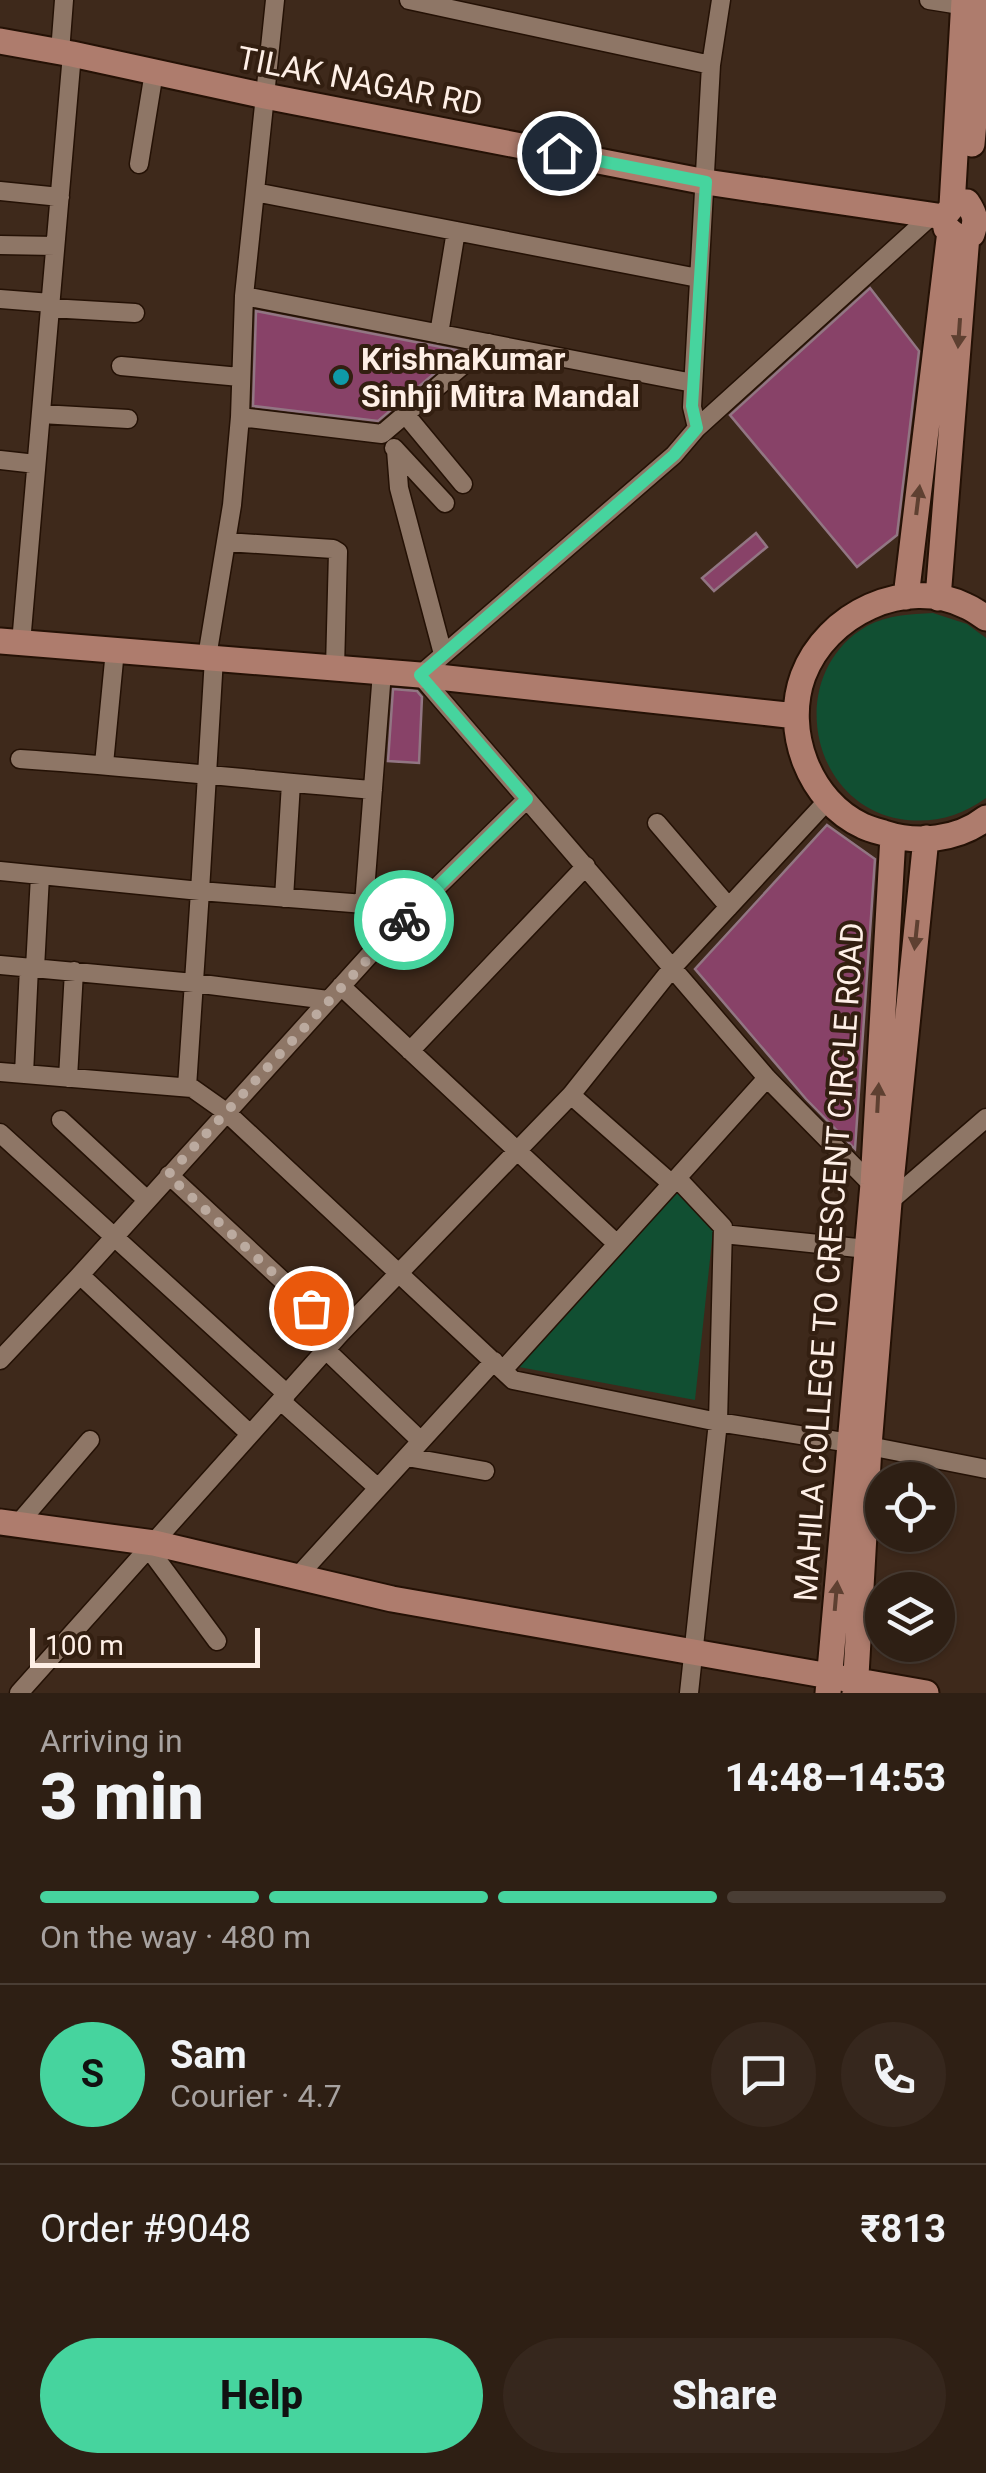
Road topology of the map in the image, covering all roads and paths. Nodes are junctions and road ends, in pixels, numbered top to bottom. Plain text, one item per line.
1 (64, 0) edge
2 (276, 0) edge
3 (409, 0) edge
4 (722, 0) edge
5 (928, 0) edge
6 (977, 4) edge
7 (0, 42) edge
8 (66, 53) junction
9 (711, 65) junction
10 (154, 72) junction
11 (265, 96) junction
12 (139, 164) dead end
13 (706, 182) junction
14 (0, 191) edge
15 (256, 192) junction
16 (60, 196) junction
17 (963, 220) edge
18 (456, 231) junction
19 (0, 246) edge
20 (55, 246) junction
21 (698, 278) junction
22 (244, 296) junction
23 (0, 299) edge
24 (50, 305) junction
25 (136, 314) dead end
26 (439, 334) junction
27 (489, 344) junction
28 (121, 366) dead end
29 (240, 377) junction
30 (693, 383) junction
31 (41, 414) junction
32 (405, 414) junction
33 (240, 417) junction
34 (128, 419) dead end
35 (697, 428) junction
36 (382, 434) junction
37 (396, 450) junction
38 (0, 460) edge
39 (36, 464) junction
40 (463, 484) dead end
41 (444, 503) dead end
42 (226, 542) junction
43 (906, 597) junction
44 (938, 598) junction
45 (986, 618) edge
46 (10, 642) edge
47 (115, 650) junction
48 (444, 654) junction
49 (210, 658) junction
50 (335, 668) junction
51 (382, 672) junction
52 (420, 675) junction
53 (796, 716) junction
54 (20, 759) dead end
55 (104, 764) junction
56 (207, 776) junction
57 (291, 783) junction
58 (373, 790) junction
59 (527, 799) junction
60 (828, 800) junction
61 (986, 818) edge
62 (656, 823) dead end
63 (893, 836) junction
64 (926, 838) junction
65 (586, 866) junction
66 (0, 871) edge
67 (40, 876) junction
68 (200, 891) junction
69 (284, 898) junction
70 (364, 904) junction
71 (729, 907) junction
72 (415, 908) junction
73 (0, 964) edge
74 (673, 967) junction
75 (32, 968) junction
76 (74, 972) junction
77 (194, 982) junction
78 (334, 993) junction
79 (410, 1050) junction
80 (0, 1072) edge
81 (24, 1074) junction
82 (68, 1078) junction
83 (767, 1078) junction
84 (186, 1087) junction
85 (571, 1095) junction
86 (226, 1112) junction
87 (986, 1118) edge
88 (61, 1120) dead end
89 (0, 1132) edge
90 (518, 1150) junction
91 (168, 1175) junction
92 (675, 1181) junction
93 (881, 1193) junction
94 (147, 1200) junction
95 (723, 1234) junction
96 (115, 1237) junction
97 (617, 1244) junction
98 (867, 1249) junction
99 (401, 1273) junction
100 (80, 1275) junction
101 (340, 1334) junction
102 (326, 1350) junction
103 (0, 1360) edge
104 (499, 1365) junction
105 (284, 1397) junction
106 (718, 1422) junction
107 (250, 1434) junction
108 (90, 1440) dead end
109 (421, 1441) junction
110 (859, 1444) junction
111 (407, 1457) junction
112 (986, 1469) edge
113 (485, 1470) dead end
114 (378, 1488) junction
115 (8, 1523) edge
116 (151, 1546) junction
117 (298, 1576) junction
118 (217, 1642) dead end
119 (694, 1651) junction
120 (0, 1684) edge
121 (829, 1684) edge
122 (856, 1686) edge
123 (21, 1691) edge
124 (690, 1693) edge
125 (926, 1693) edge

1 - 8 street
2 - 11 street
3 - 9 street
4 - 9 street
5 - 6 street
6 - 17 main road
7 - 8 main road, TILAK NAGAR RD
8 - 10 main road, TILAK NAGAR RD
8 - 16 street
9 - 13 street
10 - 11 main road, TILAK NAGAR RD
10 - 12 street
11 - 13 main road, TILAK NAGAR RD
11 - 15 street
13 - 17 main road, TILAK NAGAR RD
13 - 21 street
14 - 16 street
15 - 18 street
15 - 22 street
16 - 20 street
17 - 35 street
43 -> 17 main road
17 -> 44 main road
18 - 21 street
18 - 26 street
19 - 20 street
20 - 24 street
21 - 30 street
22 - 26 street
22 - 29 street
23 - 24 street
24 - 25 street
24 - 31 street
26 - 27 street
27 - 30 street
27 - 32 street
28 - 29 street
29 - 33 street
30 - 35 street
31 - 34 street
31 - 39 street
32 - 36 street
32 - 40 street
33 - 36 street
33 - 42 street
35 - 48 street
36 - 37 street
37 - 41 street
37 - 48 street
38 - 39 street
39 - 46 street
42 - 49 street
42 - 50 street
43 - 44 main road
43 - 53 main road
44 - 45 main road
46 - 47 main road
47 - 49 main road
47 - 55 street
48 - 52 street
49 - 50 main road
49 - 56 street
50 - 51 main road
51 - 52 main road
51 - 58 street
52 - 53 main road
52 - 59 street
53 - 60 main road
54 - 55 street
55 - 56 street
56 - 57 street
56 - 68 street
57 - 58 street
57 - 69 street
58 - 70 street
59 - 65 street
59 - 72 street
60 - 63 main road
60 - 71 street
61 - 64 main road
62 - 71 street
63 - 64 main road
93 -> 63 main road, MAHILA COLLEGE TO CRESCENT CIRCLE ROAD
64 -> 93 main road, MAHILA COLLEGE TO CRESCENT CIRCLE ROAD
65 - 74 street
65 - 79 street
66 - 67 street
67 - 68 street
67 - 75 street
68 - 69 street
68 - 77 street
69 - 70 street
70 - 72 street
71 - 74 street
72 - 78 street
73 - 75 street
74 - 83 street
74 - 85 street
75 - 76 street
75 - 81 street
76 - 77 street
76 - 82 street
77 - 78 street
77 - 84 street
78 - 79 street
78 - 86 street
79 - 90 street
80 - 81 street
81 - 82 street
82 - 84 street
83 - 92 street
83 - 93 street
84 - 86 street
85 - 90 street
85 - 92 street
86 - 91 street
86 - 99 street
87 - 93 street
88 - 94 street
89 - 96 street
90 - 97 street
90 - 99 street
91 - 94 street
91 - 101 street
92 - 95 street
92 - 97 street
93 - 98 main road, MAHILA COLLEGE TO CRESCENT CIRCLE ROAD
93 - 110 main road, MAHILA COLLEGE TO CRESCENT CIRCLE ROAD
94 - 96 street
95 - 98 street
95 - 106 street
96 - 100 street
96 - 105 street
97 - 104 street
98 - 110 main road, MAHILA COLLEGE TO CRESCENT CIRCLE ROAD
99 - 101 street
99 - 104 street
100 - 103 street
100 - 107 street
101 - 102 street
102 - 105 street
102 - 109 street
104 - 106 street
104 - 109 street
105 - 107 street
105 - 114 street
106 - 110 street
106 - 119 street
107 - 116 street
108 - 115 street
109 - 111 street
110 - 112 street
121 -> 110 main road, MAHILA COLLEGE TO CRESCENT CIRCLE ROAD
110 - 122 main road, MAHILA COLLEGE TO CRESCENT CIRCLE ROAD
111 - 113 street
111 - 114 street
114 - 117 street
115 - 116 main road
116 - 117 main road
116 - 118 street
116 - 123 street
117 - 119 main road
119 - 121 main road
119 - 124 street
120 - 123 street
121 - 122 main road
122 - 125 main road

